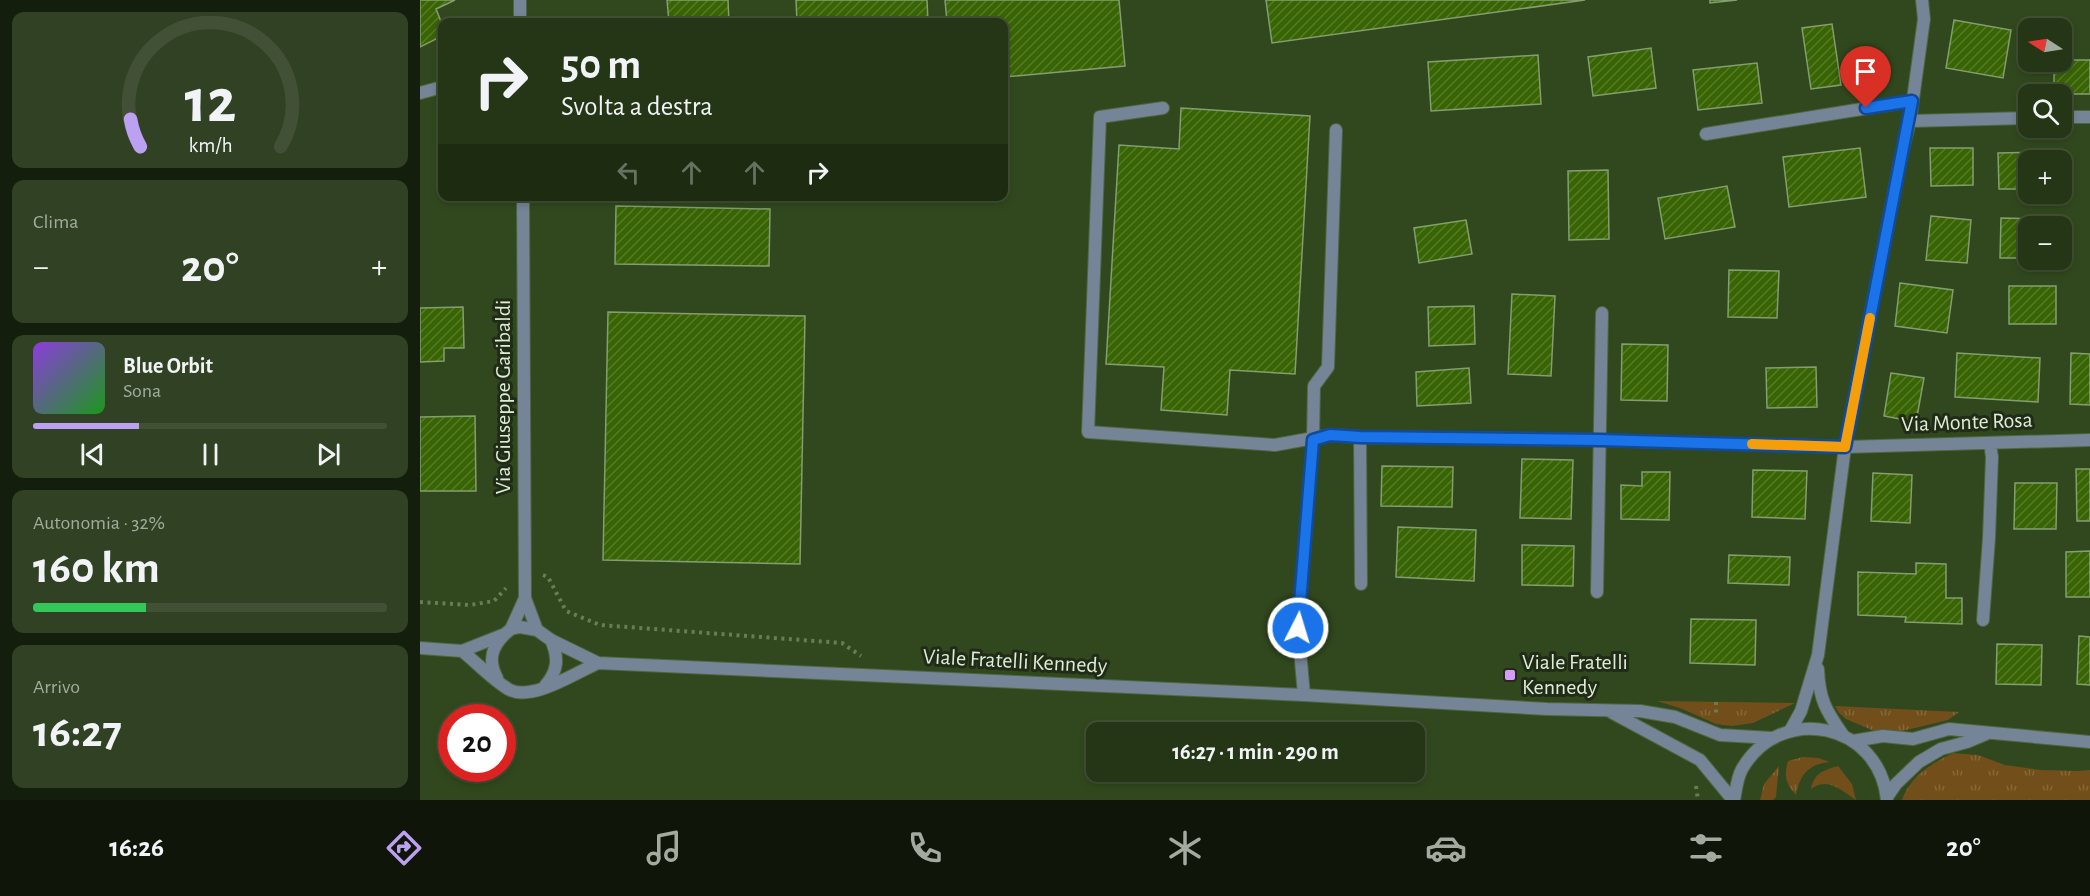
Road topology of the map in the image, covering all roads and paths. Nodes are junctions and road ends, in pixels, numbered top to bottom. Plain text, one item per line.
1 (520, 0) edge
2 (1922, 0) edge
3 (520, 18) edge
4 (438, 88) edge
5 (420, 93) edge
6 (1912, 101) junction
7 (1163, 108) dead end
8 (2072, 117) edge
9 (2090, 117) edge
10 (2018, 118) edge
11 (1910, 121) junction
12 (1336, 130) dead end
13 (1706, 134) dead end
14 (523, 201) edge
15 (1602, 313) dead end
16 (1360, 437) junction
17 (1313, 440) junction
18 (1600, 440) junction
19 (2090, 440) edge
20 (1990, 443) junction
21 (1845, 447) junction
22 (526, 566) junction
23 (1361, 584) dead end
24 (1597, 592) dead end
25 (525, 598) junction
26 (420, 602) edge
27 (1983, 620) dead end
28 (537, 630) junction
29 (508, 632) junction
30 (551, 640) junction
31 (420, 648) edge
32 (462, 651) junction
33 (1818, 655) junction
34 (598, 663) junction
35 (889, 676) junction
36 (498, 681) junction
37 (544, 687) junction
38 (1304, 695) junction
39 (1610, 711) junction
40 (1790, 731) junction
41 (1986, 734) junction
42 (1772, 738) junction
43 (1848, 738) junction
44 (2090, 742) edge
45 (1887, 799) edge
46 (1733, 800) edge

1 - 3 street
2 - 6 street
4 - 5 street
6 - 11 street
6 - 13 street
7 - 17 street, Via Monte Rosa
8 - 9 street
10 - 11 street
11 - 21 street
12 - 17 street
14 - 22 street, Via Giuseppe Garibaldi
15 - 18 street
16 - 17 street, Via Monte Rosa
16 - 18 street, Via Monte Rosa
16 - 23 street
17 - 38 street
18 - 21 street, Via Monte Rosa
18 - 24 street
19 - 20 street, Via Monte Rosa
20 - 21 street, Via Monte Rosa
20 - 27 street
21 - 33 street
22 - 25 street, Via Giuseppe Garibaldi
22 - 26 path
22 - 35 path
25 - 28 street, Via Giuseppe Garibaldi
25 - 29 street, Via Giuseppe Garibaldi
28 - 29 street
28 - 30 street, Viale Fratelli Kennedy
29 - 32 street
29 - 36 street
30 - 34 street, Viale Fratelli Kennedy
30 - 37 street
31 - 32 street
32 - 36 street, Viale Fratelli Kennedy
33 - 40 street
33 - 43 street
34 - 35 street, Viale Fratelli Kennedy
34 - 37 street, Viale Fratelli Kennedy
35 - 38 street, Viale Fratelli Kennedy
36 - 37 street, Viale Fratelli Kennedy
38 - 39 street, Viale Fratelli Kennedy
39 - 42 street, Viale Fratelli Kennedy
39 - 46 street, Viale Fratelli Kennedy
40 - 42 street, Viale Fratelli Kennedy
40 - 43 street, Viale Fratelli Kennedy
41 - 43 street, Viale Fratelli Kennedy
41 - 44 street, Viale Fratelli Kennedy
41 - 45 street, Viale Fratelli Kennedy
42 - 46 street, Viale Fratelli Kennedy
43 - 45 street, Viale Fratelli Kennedy

